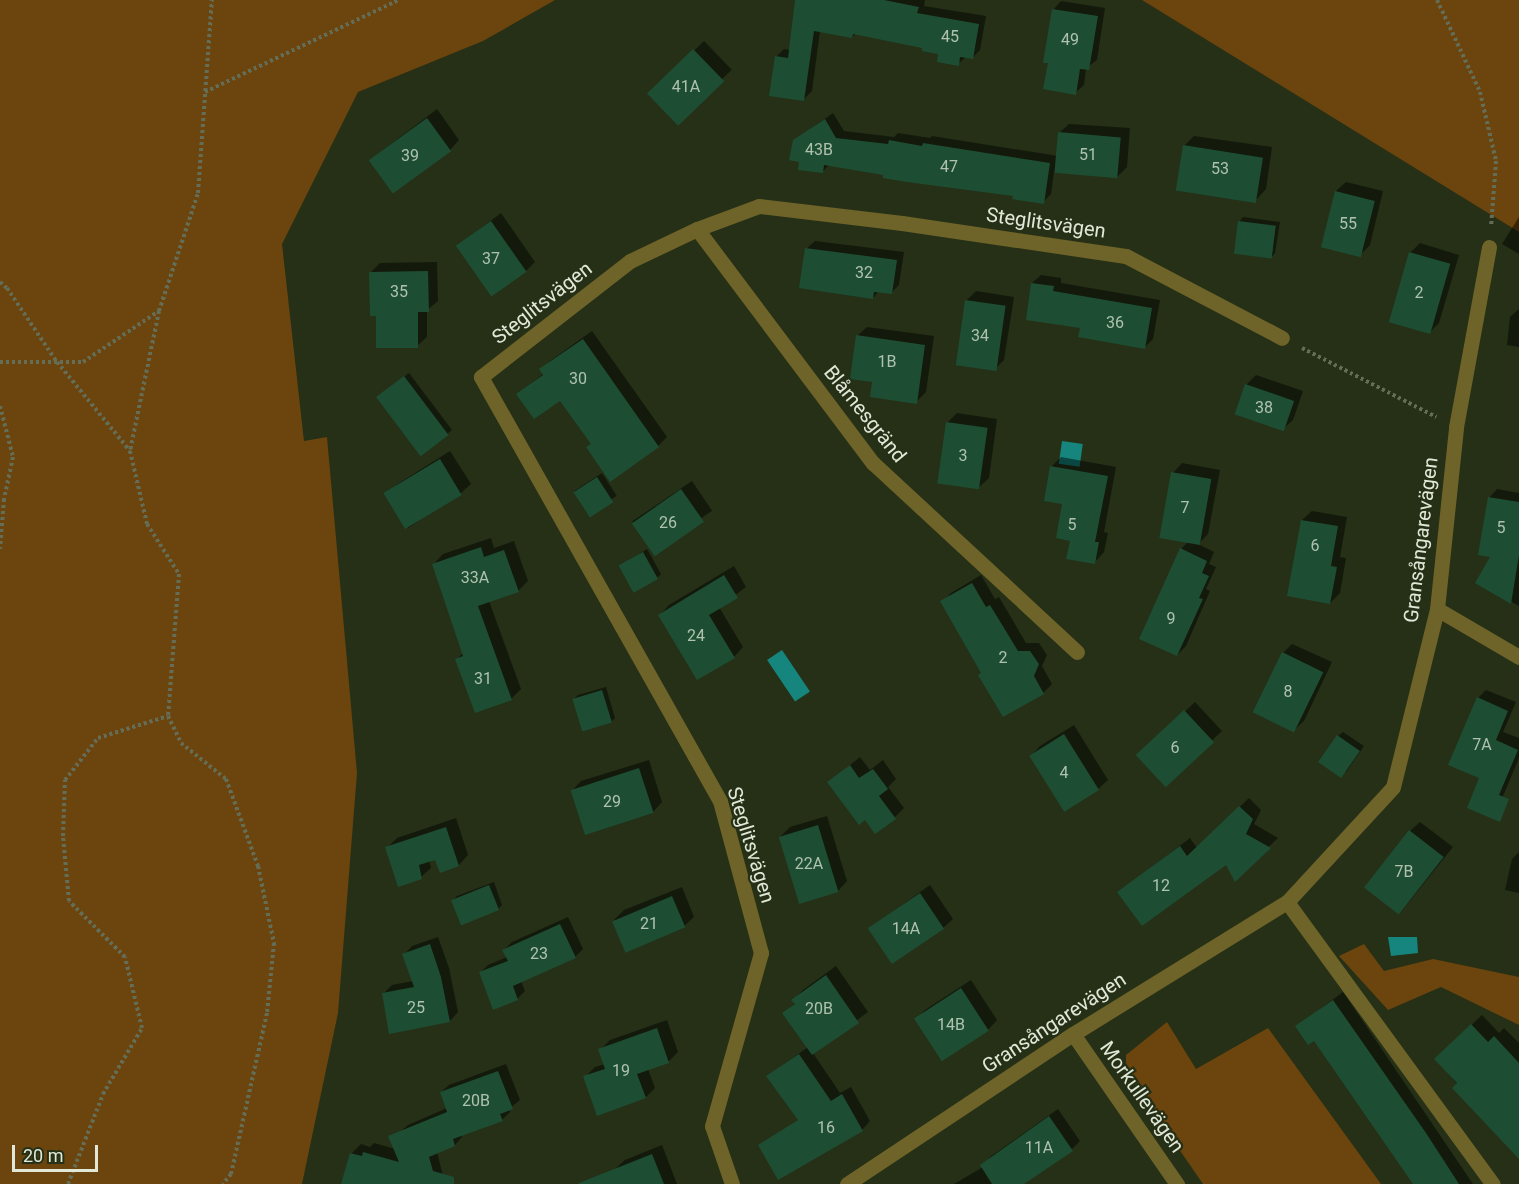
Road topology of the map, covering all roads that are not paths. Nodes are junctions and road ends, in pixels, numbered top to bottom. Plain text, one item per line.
1 (697, 229) junction
2 (1489, 247) road end
3 (1282, 338) road end
4 (1437, 609) junction
5 (1077, 652) dead end
6 (1519, 657) edge
7 (1287, 902) junction
8 (1073, 1034) junction
9 (732, 1184) edge
10 (847, 1184) edge
11 (1177, 1184) edge
12 (1493, 1184) edge

1 - 3 street, Steglitsvägen
1 - 5 street, Blåmesgränd
1 - 9 street, Steglitsvägen
2 - 4 street, Gransångarevägen
4 - 6 street
4 - 7 street, Gransångarevägen
7 - 8 street, Gransångarevägen
7 - 12 street
8 - 10 street, Gransångarevägen
8 - 11 street, Morkullevägen

